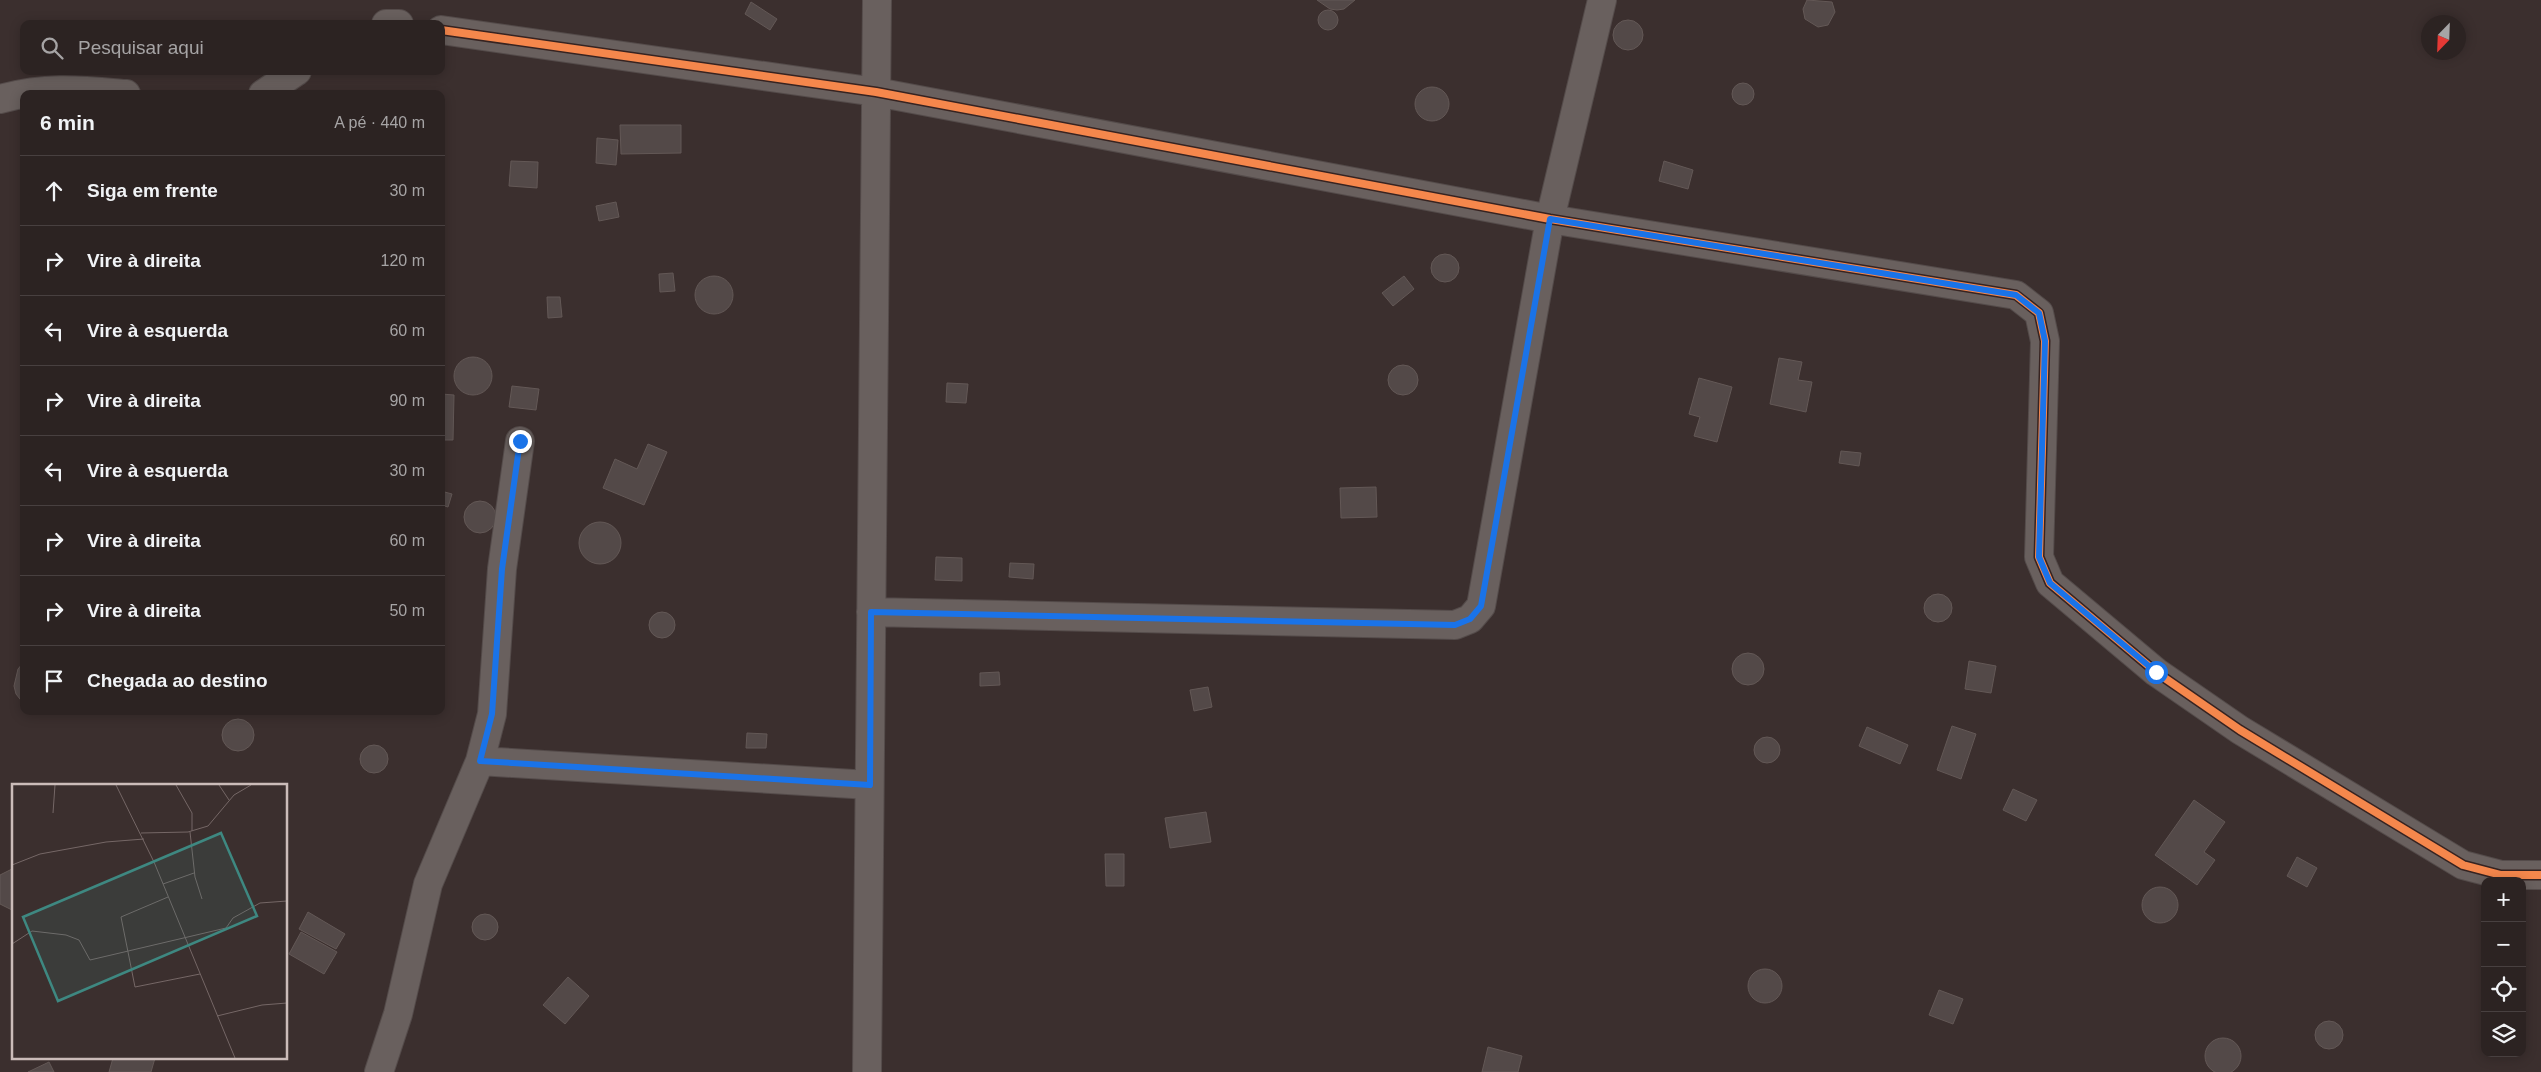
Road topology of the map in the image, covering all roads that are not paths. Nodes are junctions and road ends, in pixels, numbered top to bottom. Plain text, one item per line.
1 (877, 0) edge
2 (1602, 0) edge
3 (445, 31) edge
4 (291, 75) edge
5 (48, 90) edge
6 (80, 90) edge
7 (269, 90) edge
8 (876, 92) junction
9 (20, 94) edge
10 (0, 100) edge
11 (1550, 219) junction
12 (520, 441) dead end
13 (871, 612) junction
14 (480, 761) junction
15 (870, 785) junction
16 (2541, 875) edge
17 (379, 1072) edge
18 (867, 1072) edge

1 - 8 street
2 - 11 street
3 - 8 street
4 - 7 street
5 - 6 street
8 - 11 street
8 - 13 street
9 - 10 street
11 - 13 street
11 - 16 street
12 - 14 street
13 - 15 street
14 - 15 street
14 - 17 street
15 - 18 street

